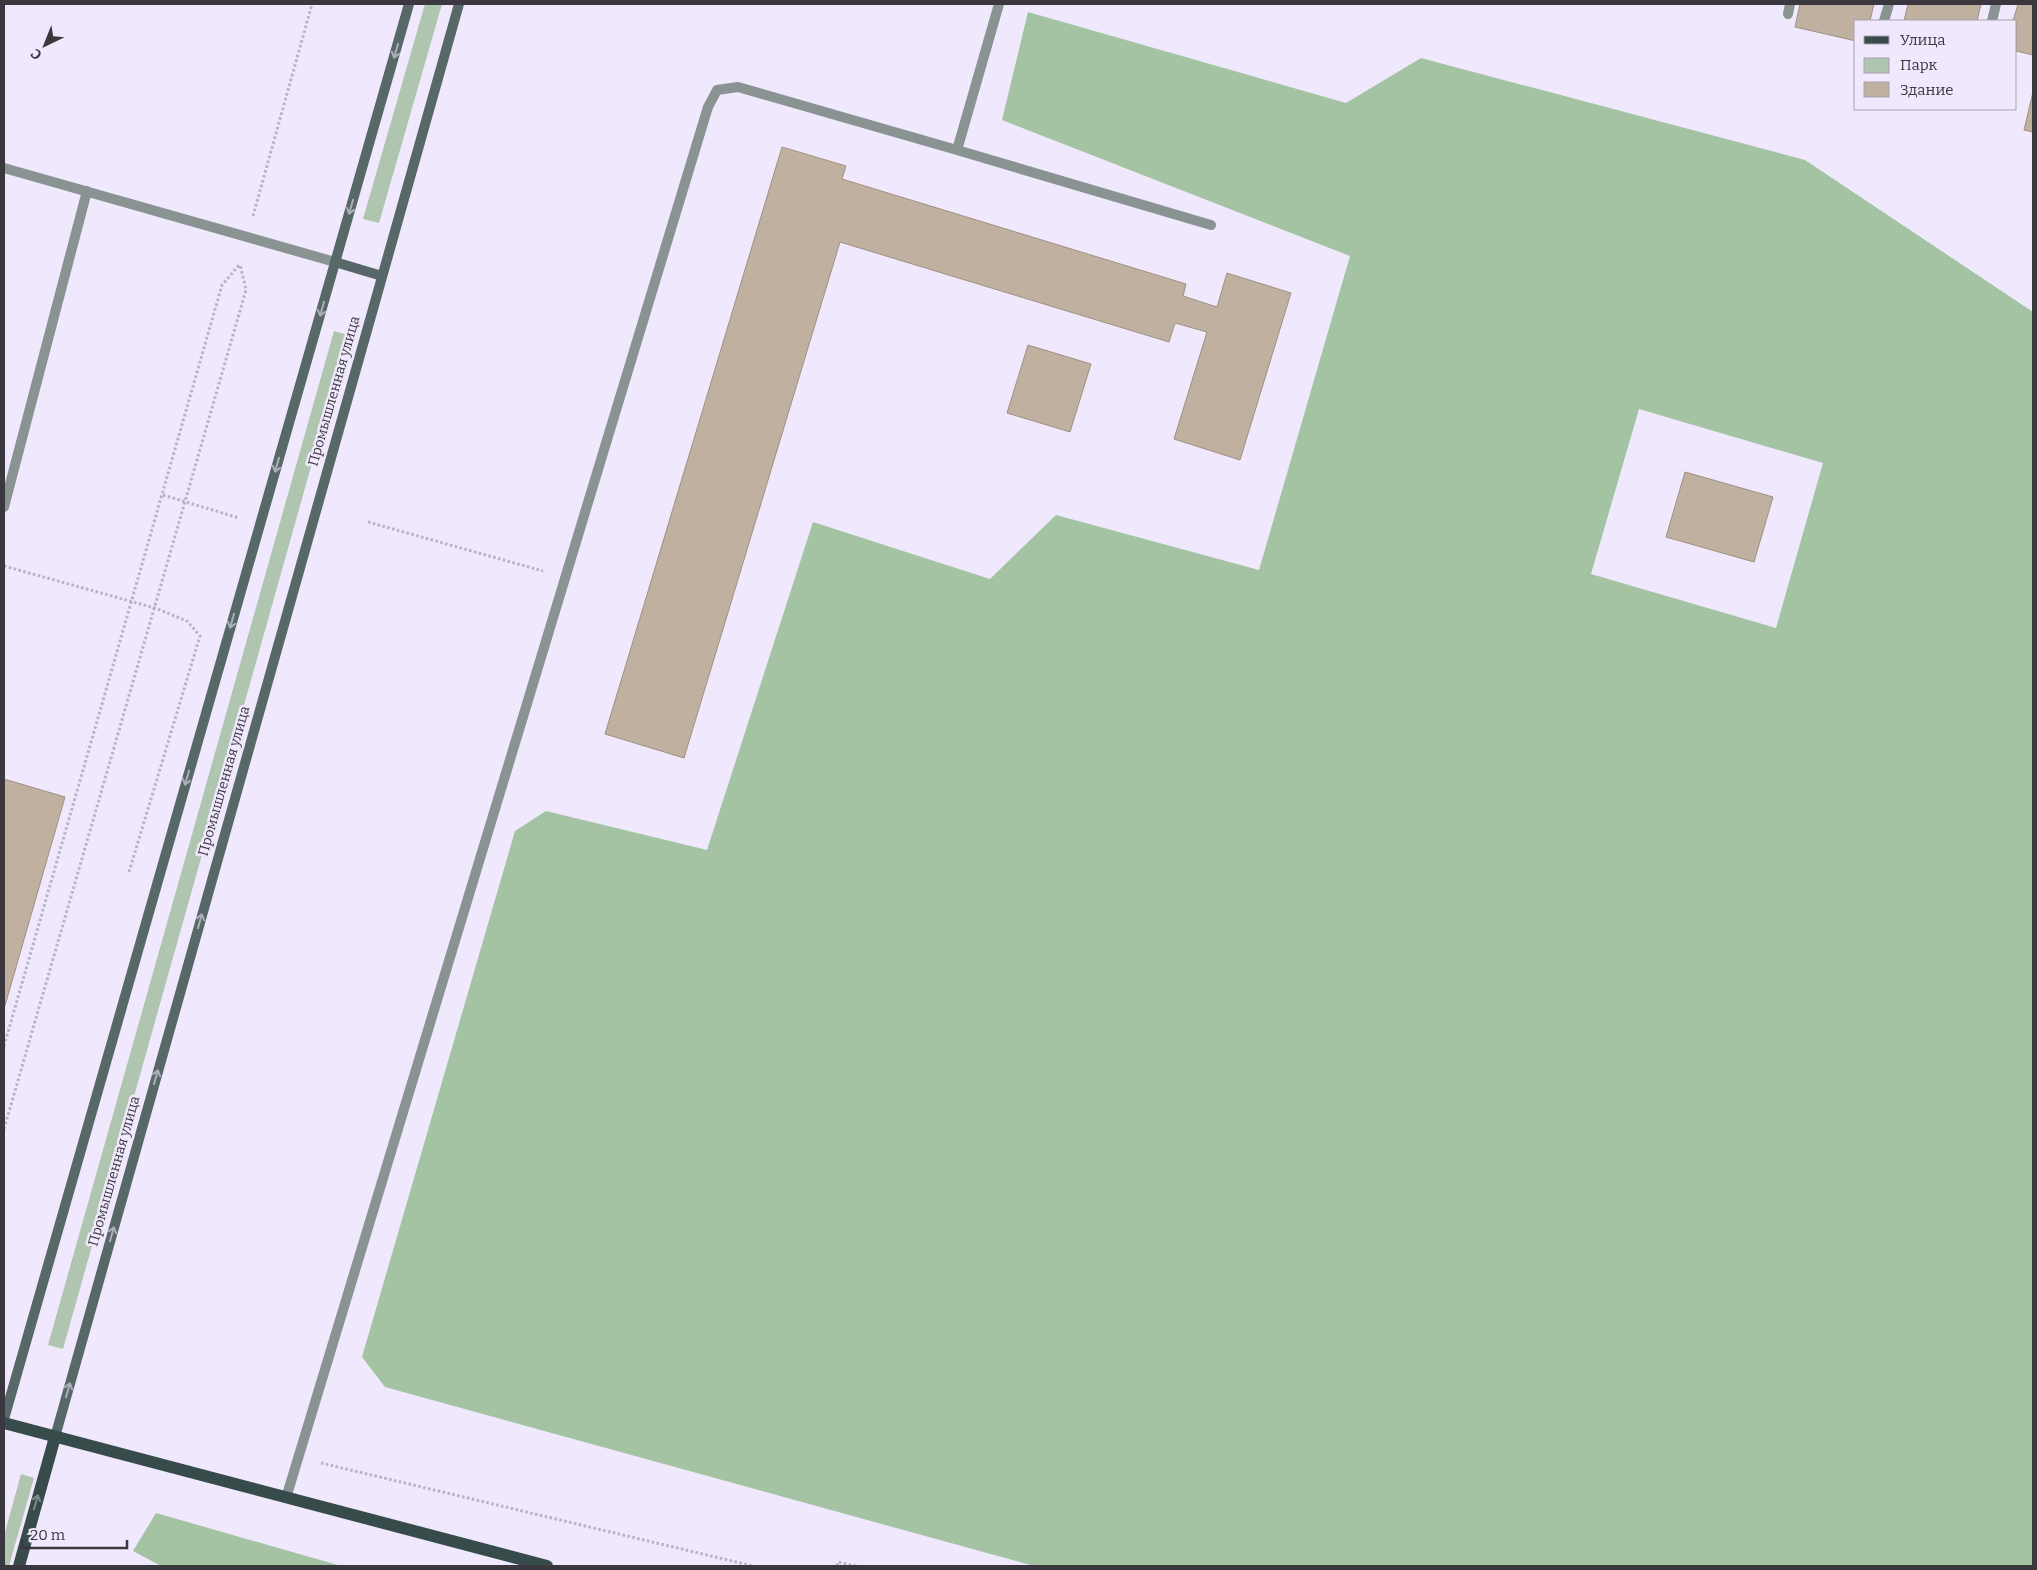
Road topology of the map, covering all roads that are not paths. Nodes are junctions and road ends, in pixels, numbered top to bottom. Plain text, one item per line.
1 (409, 4) edge
2 (459, 4) edge
3 (998, 4) edge
4 (1889, 4) edge
5 (1996, 4) edge
6 (1884, 20) edge
7 (1992, 20) edge
8 (957, 150) junction
9 (4, 168) edge
10 (87, 191) junction
11 (1211, 225) dead end
12 (335, 262) junction
13 (382, 276) junction
14 (4, 507) edge
15 (4, 1419) edge
16 (4, 1424) edge
17 (55, 1437) junction
18 (286, 1498) junction
19 (18, 1566) edge
20 (547, 1566) edge

1 -> 12 street
2 - 13 street, Промышленная улица
3 - 8 lane
4 - 6 lane
5 - 7 lane
8 - 11 lane
8 - 18 lane
9 - 10 lane
10 - 12 lane
10 - 14 lane
12 - 13 street
12 -> 15 street
17 -> 13 street, Промышленная улица
16 - 17 main road
17 - 18 main road
19 -> 17 main road, Промышленная улица
18 - 20 main road

